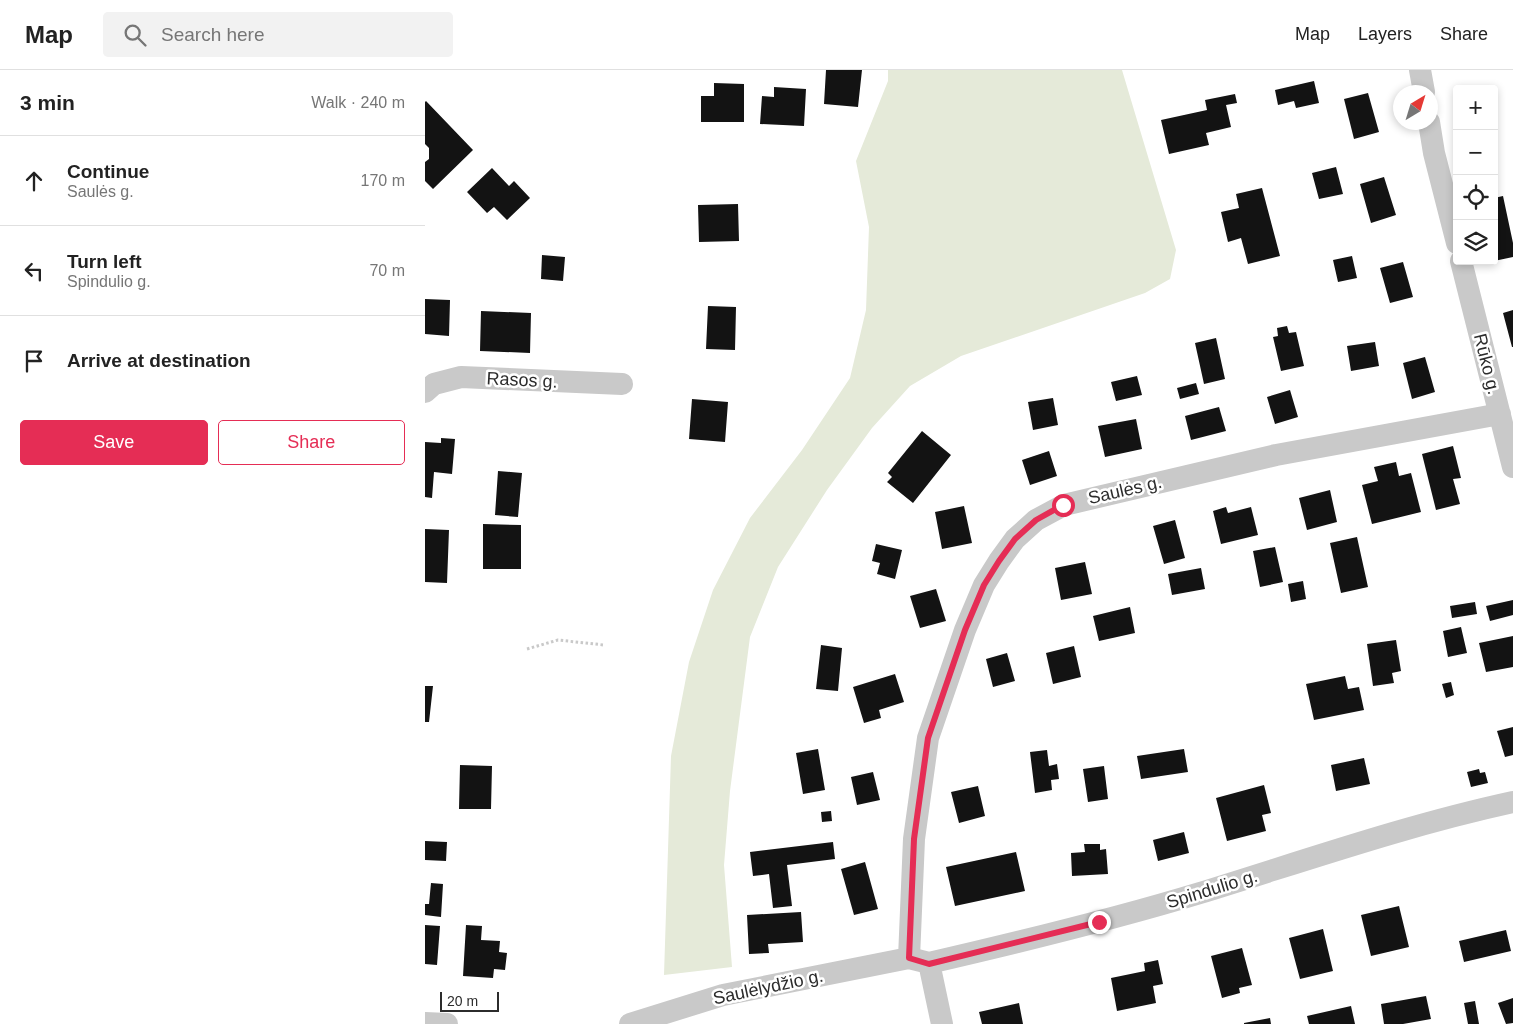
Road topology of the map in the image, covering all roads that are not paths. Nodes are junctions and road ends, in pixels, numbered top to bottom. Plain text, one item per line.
1 (1420, 70) edge
2 (1423, 85) edge
3 (1430, 130) edge
4 (1453, 227) edge
5 (1462, 265) edge
6 (622, 384) dead end
7 (425, 392) edge
8 (1500, 414) junction
9 (1513, 467) edge
10 (1513, 802) edge
11 (919, 961) junction
12 (425, 1023) edge
13 (447, 1024) edge
14 (630, 1024) edge
15 (942, 1024) edge

1 - 2 street
3 - 4 street
5 - 8 street, Rūko g.
6 - 7 street, Rasos g.
8 - 9 street, Rūko g.
8 - 11 street, Saulės g.
10 - 11 street, Spindulio g.
11 - 14 street, Saulėlydžio g.
11 - 15 street, Saulės g.
12 - 13 street

